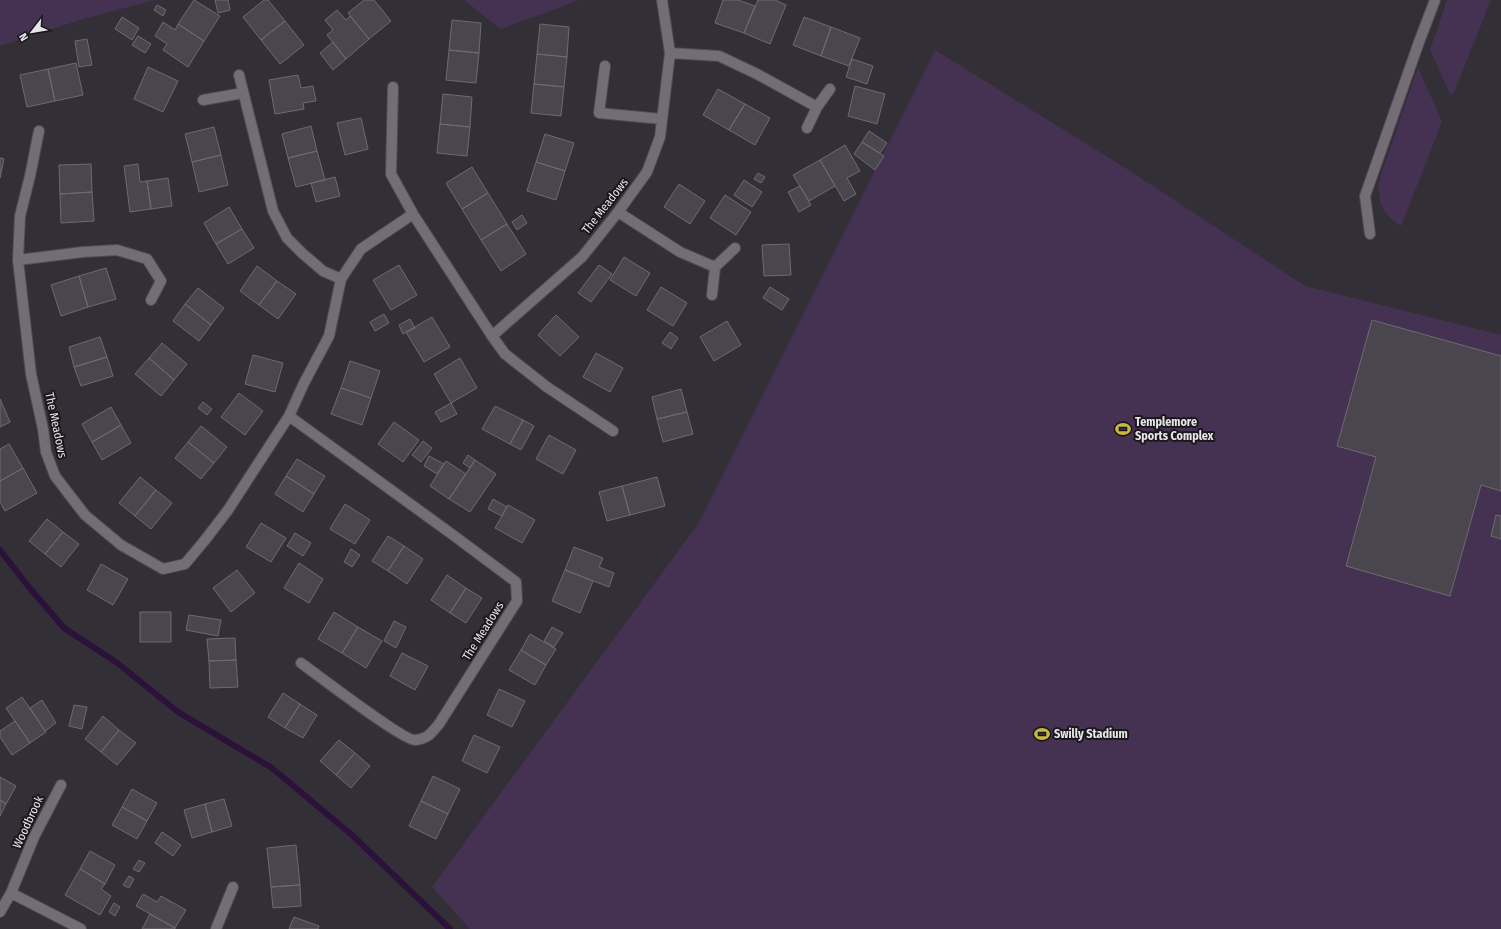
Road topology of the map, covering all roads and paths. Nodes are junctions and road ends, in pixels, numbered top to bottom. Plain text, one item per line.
1 (662, 0) edge
2 (1435, 0) edge
3 (670, 53) junction
4 (605, 66) dead end
5 (239, 75) dead end
6 (393, 87) dead end
7 (830, 89) dead end
8 (243, 93) junction
9 (203, 100) dead end
10 (817, 107) junction
11 (662, 119) junction
12 (807, 128) dead end
13 (39, 131) dead end
14 (618, 212) junction
15 (413, 214) junction
16 (1370, 234) dead end
17 (735, 248) dead end
18 (18, 260) junction
19 (715, 267) junction
20 (341, 279) junction
21 (712, 295) dead end
22 (151, 300) dead end
23 (492, 336) junction
24 (289, 416) junction
25 (613, 431) dead end
26 (301, 663) dead end
27 (61, 785) dead end
28 (233, 887) dead end
29 (11, 893) junction
30 (0, 912) edge
31 (81, 929) edge
32 (216, 929) edge

1 - 3 street, The Meadows
2 - 16 street
3 - 10 street
3 - 11 street, The Meadows
4 - 11 street
5 - 8 street
6 - 15 street
7 - 10 street
8 - 9 street
8 - 20 street
10 - 12 street
11 - 14 street, The Meadows
13 - 18 street, The Meadows
14 - 19 street
14 - 23 street, The Meadows
15 - 20 street, The Meadows
15 - 23 street
17 - 19 street
18 - 22 street
18 - 24 street, The Meadows
19 - 21 street
20 - 24 street, The Meadows
23 - 25 street
24 - 26 street, The Meadows
27 - 29 street, Woodbrook
28 - 32 street
29 - 30 street, Woodbrook
29 - 31 street

